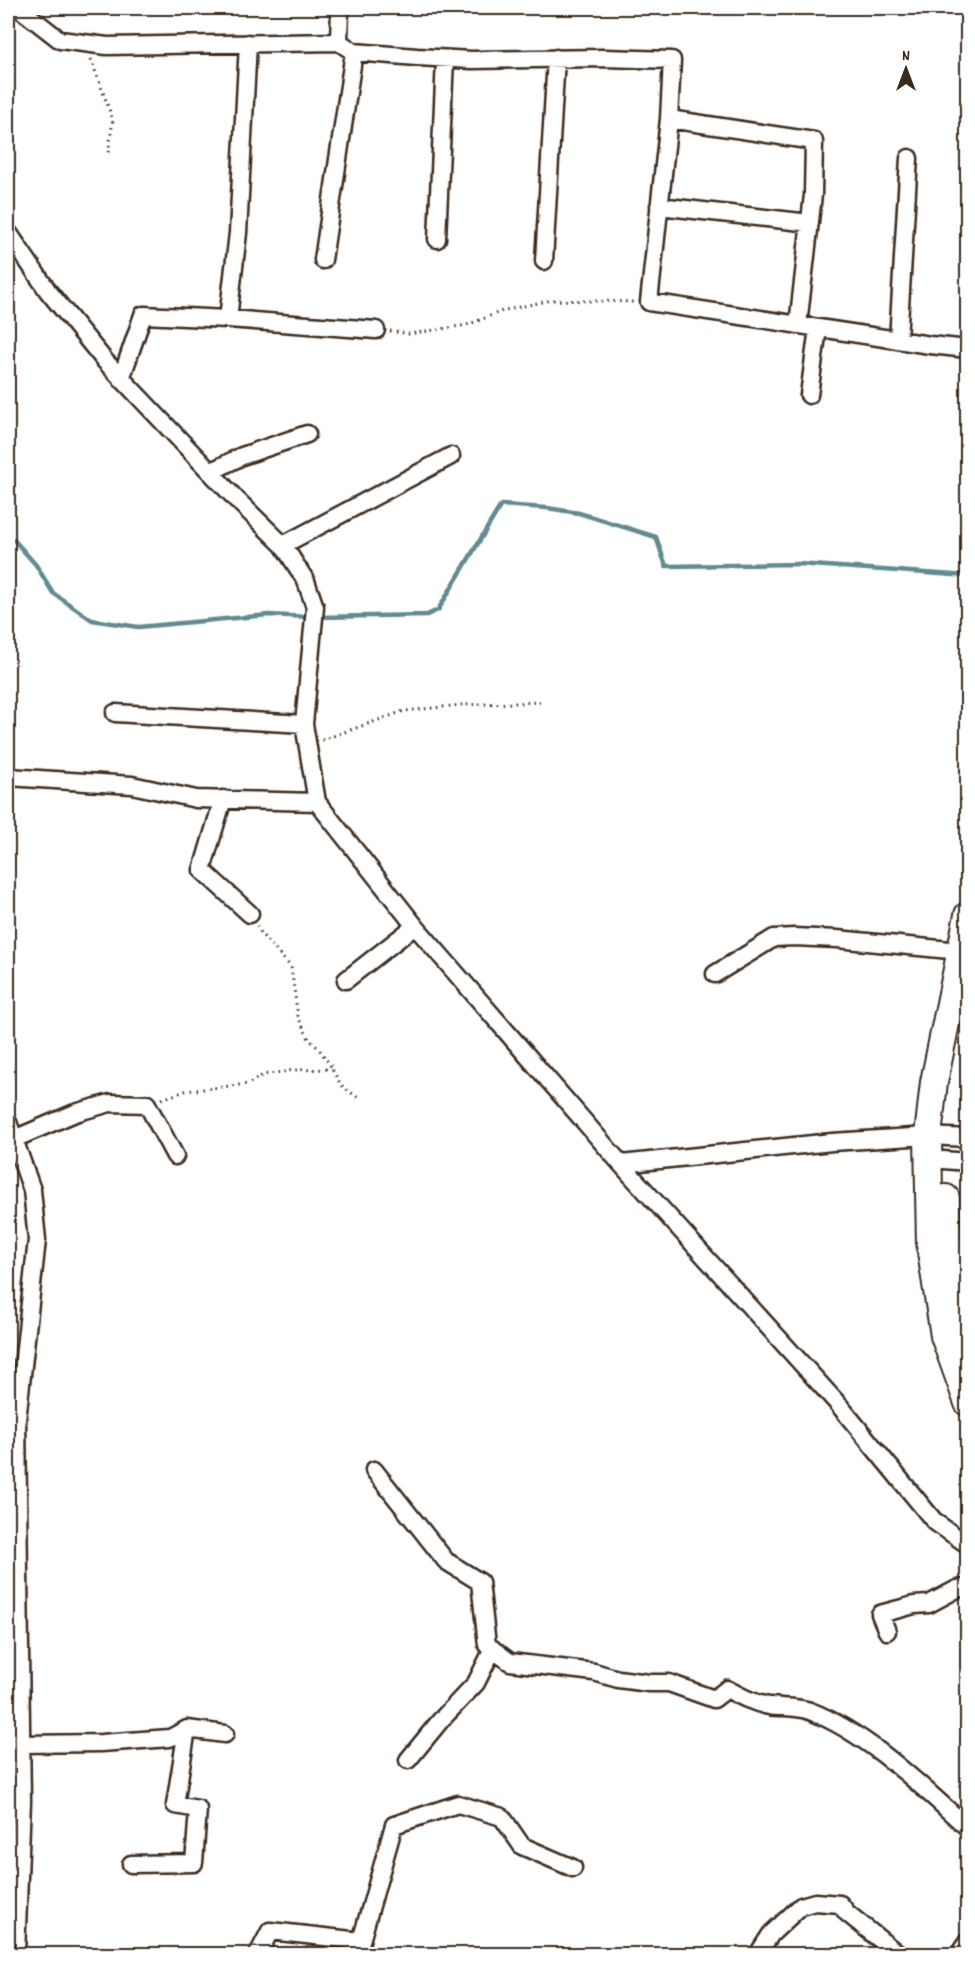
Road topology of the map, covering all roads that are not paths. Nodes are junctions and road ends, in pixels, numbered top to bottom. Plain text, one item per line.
1 (19, 8) edge
2 (340, 8) edge
3 (339, 42) junction
4 (248, 43) junction
5 (354, 52) junction
6 (445, 58) junction
7 (556, 58) junction
8 (669, 119) junction
9 (909, 158) dead end
10 (659, 206) junction
11 (810, 223) junction
12 (8, 232) edge
13 (437, 239) dead end
14 (323, 260) dead end
15 (544, 261) dead end
16 (228, 319) junction
17 (798, 325) junction
18 (818, 328) junction
19 (376, 330) road end
20 (898, 340) junction
21 (968, 349) edge
22 (122, 379) junction
23 (809, 395) dead end
24 (307, 434) dead end
25 (451, 456) dead end
26 (210, 472) junction
27 (283, 545) junction
28 (115, 713) dead end
29 (304, 724) junction
30 (8, 777) edge
31 (223, 799) junction
32 (317, 802) junction
33 (250, 914) road end
34 (968, 915) edge
35 (415, 926) junction
36 (960, 951) junction
37 (715, 974) dead end
38 (346, 980) dead end
39 (967, 1000) edge
40 (8, 1122) edge
41 (14, 1139) junction
42 (950, 1147) edge
43 (175, 1156) dead end
44 (621, 1164) junction
45 (968, 1343) edge
46 (968, 1403) edge
47 (374, 1470) dead end
48 (968, 1545) edge
49 (968, 1587) edge
50 (887, 1631) dead end
51 (494, 1649) junction
52 (187, 1729) junction
53 (225, 1734) dead end
54 (21, 1744) junction
55 (408, 1760) dead end
56 (968, 1828) edge
57 (131, 1864) dead end
58 (573, 1868) dead end
59 (968, 1941) edge
60 (16, 1954) edge
61 (258, 1954) edge
62 (758, 1954) edge
63 (898, 1954) edge
64 (959, 1954) edge

1 - 4 street
2 - 3 street
3 - 4 street
3 - 5 street
4 - 16 street
5 - 6 street
5 - 14 street
6 - 7 street
6 - 13 street
7 - 8 street
7 - 15 street
8 - 10 street
8 - 11 street
9 - 20 street
10 - 11 street
10 - 17 street
11 - 17 street
12 - 22 street
16 - 19 street
16 - 22 street
17 - 18 street
18 - 20 street
18 - 23 street
20 - 21 street
22 - 26 street
24 - 26 street
25 - 27 street
26 - 27 street
27 - 29 street
28 - 29 street
29 - 32 street
30 - 31 street
31 - 32 street
31 - 33 street
32 - 35 street
34 - 36 highway
35 - 38 street
35 - 44 street
36 - 37 street
36 - 42 highway
39 - 42 highway
40 - 41 street
41 - 43 street
41 - 54 street
42 - 44 street
42 - 45 highway
42 - 46 highway
44 - 48 street
47 - 51 street
49 - 50 street
51 - 55 street
51 - 56 street
52 - 53 street
52 - 54 street
52 - 57 street
54 - 60 street
58 - 61 street
59 - 64 street
62 - 63 street

